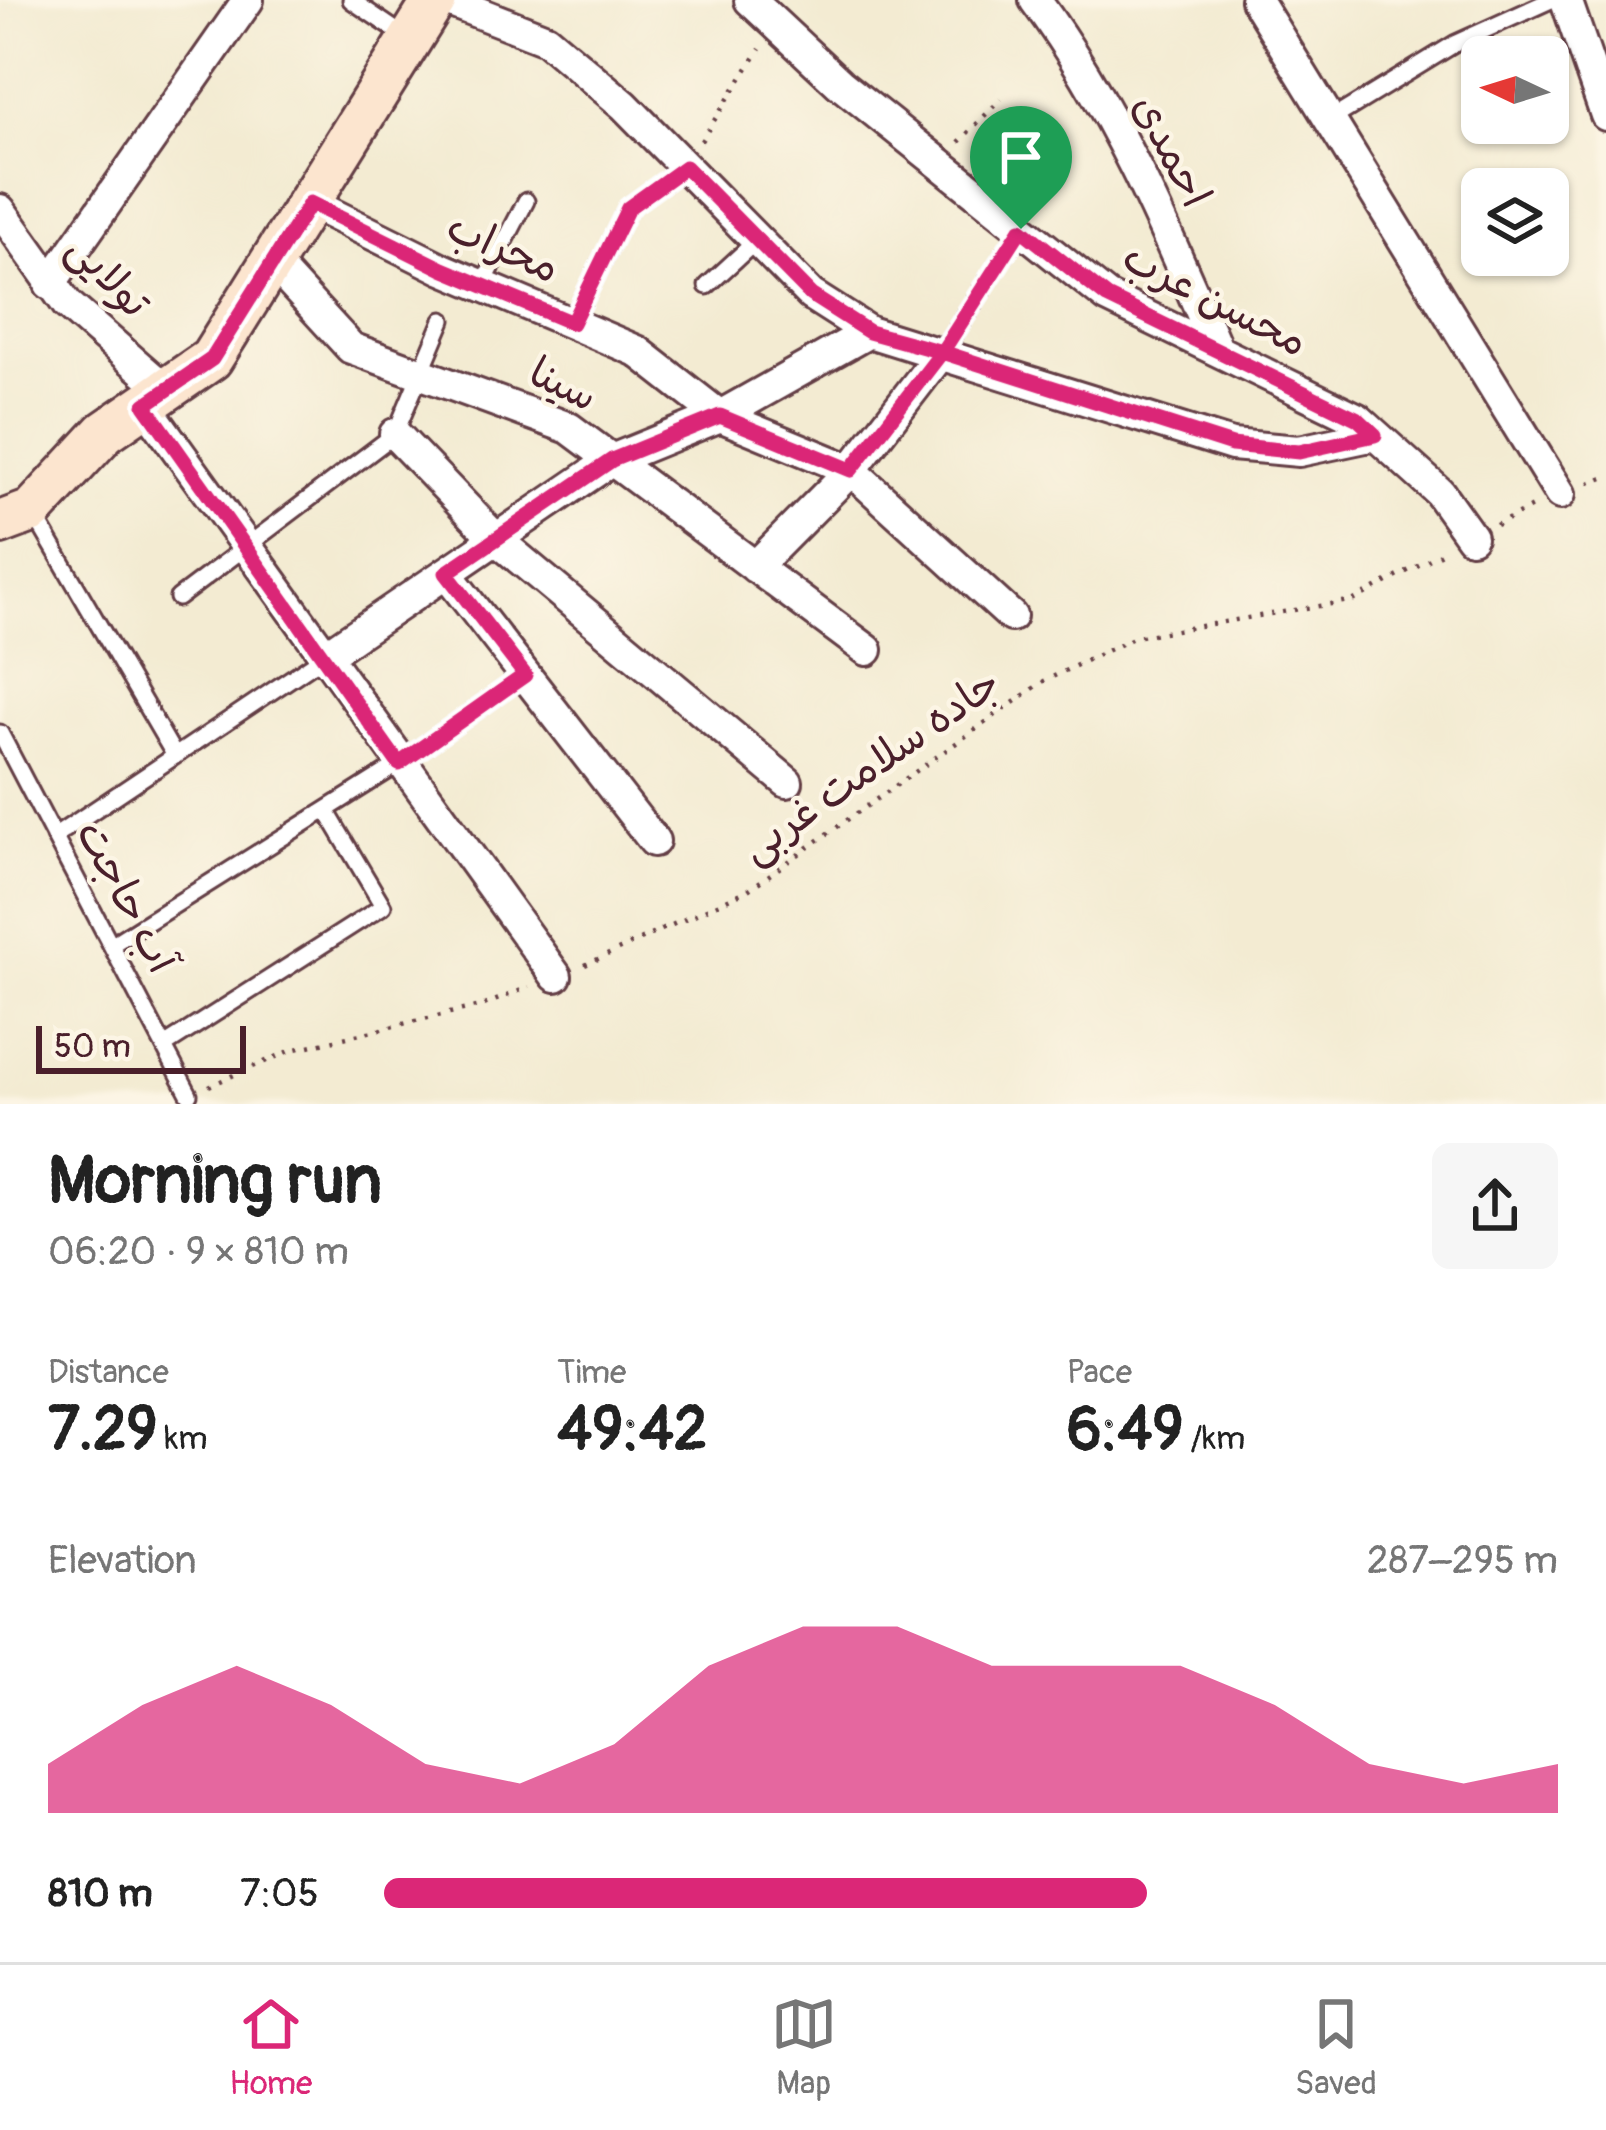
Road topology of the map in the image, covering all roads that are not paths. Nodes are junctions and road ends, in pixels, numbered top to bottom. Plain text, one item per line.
1 (248, 0) edge
2 (351, 0) edge
3 (435, 0) edge
4 (446, 0) edge
5 (750, 0) edge
6 (1035, 0) edge
7 (1256, 0) edge
8 (1551, 0) edge
9 (1566, 0) edge
10 (407, 38) junction
11 (1606, 115) edge
12 (1330, 120) junction
13 (685, 167) junction
14 (526, 201) dead end
15 (310, 203) junction
16 (0, 210) edge
17 (1021, 229) junction
18 (757, 240) junction
19 (272, 262) junction
20 (50, 284) junction
21 (482, 286) junction
22 (706, 286) dead end
23 (443, 320) dead end
24 (572, 323) junction
25 (869, 332) junction
26 (1217, 349) junction
27 (942, 352) junction
28 (420, 371) junction
29 (155, 398) junction
30 (720, 416) junction
31 (394, 434) junction
32 (1375, 435) junction
33 (612, 460) junction
34 (851, 470) junction
35 (1560, 494) road end
36 (16, 517) edge
37 (1471, 537) road end
38 (496, 539) junction
39 (244, 545) junction
40 (755, 567) junction
41 (446, 573) junction
42 (178, 598) dead end
43 (1011, 616) dead end
44 (867, 650) dead end
45 (322, 657) junction
46 (525, 675) junction
47 (0, 733) edge
48 (175, 756) junction
49 (399, 764) junction
50 (787, 782) dead end
51 (326, 810) junction
52 (54, 837) junction
53 (654, 841) dead end
54 (111, 945) junction
55 (556, 976) road end
56 (164, 1046) junction
57 (189, 1094) road end

1 - 20 street
2 - 10 lane
3 - 10 main road
4 - 13 street
5 - 17 street, محسن عرب
6 - 26 street, احمدی
7 - 12 street
8 - 12 lane
9 - 11 street
10 - 15 main road
12 - 35 street
13 - 18 street
13 - 24 lane
14 - 21 lane
15 - 19 main road
15 - 21 street, محراب
16 - 20 street, تولایی
17 - 26 street, محسن عرب
17 - 27 lane
18 - 22 lane
18 - 25 street
19 - 28 street, سینا
19 - 29 main road
20 - 29 street, تولایی
21 - 24 street, محراب
23 - 28 lane
24 - 30 street, محراب
25 - 27 street
25 - 30 street
26 - 32 street, محسن عرب
27 - 32 street
27 - 34 street
28 - 31 lane
28 - 33 street, سینا
29 - 36 main road
29 - 39 street, تولایی
30 - 33 street
30 - 34 street, محراب
31 - 38 street
31 - 39 lane
32 - 37 street, محسن عرب
33 - 38 street
33 - 40 street, سینا
34 - 40 street
34 - 43 street, محراب
36 - 48 lane
38 - 41 street
38 - 50 street
39 - 42 lane
39 - 45 street, تولایی
40 - 44 street, سینا
41 - 45 street
41 - 46 street
45 - 48 lane
45 - 49 street, تولایی
46 - 49 lane
46 - 53 street
47 - 52 lane, آب حاجت
48 - 52 lane
49 - 51 lane
49 - 55 street, تولایی
51 - 54 lane
51 - 56 lane
52 - 54 lane, آب حاجت
54 - 56 lane, آب حاجت
56 - 57 lane, آب حاجت

